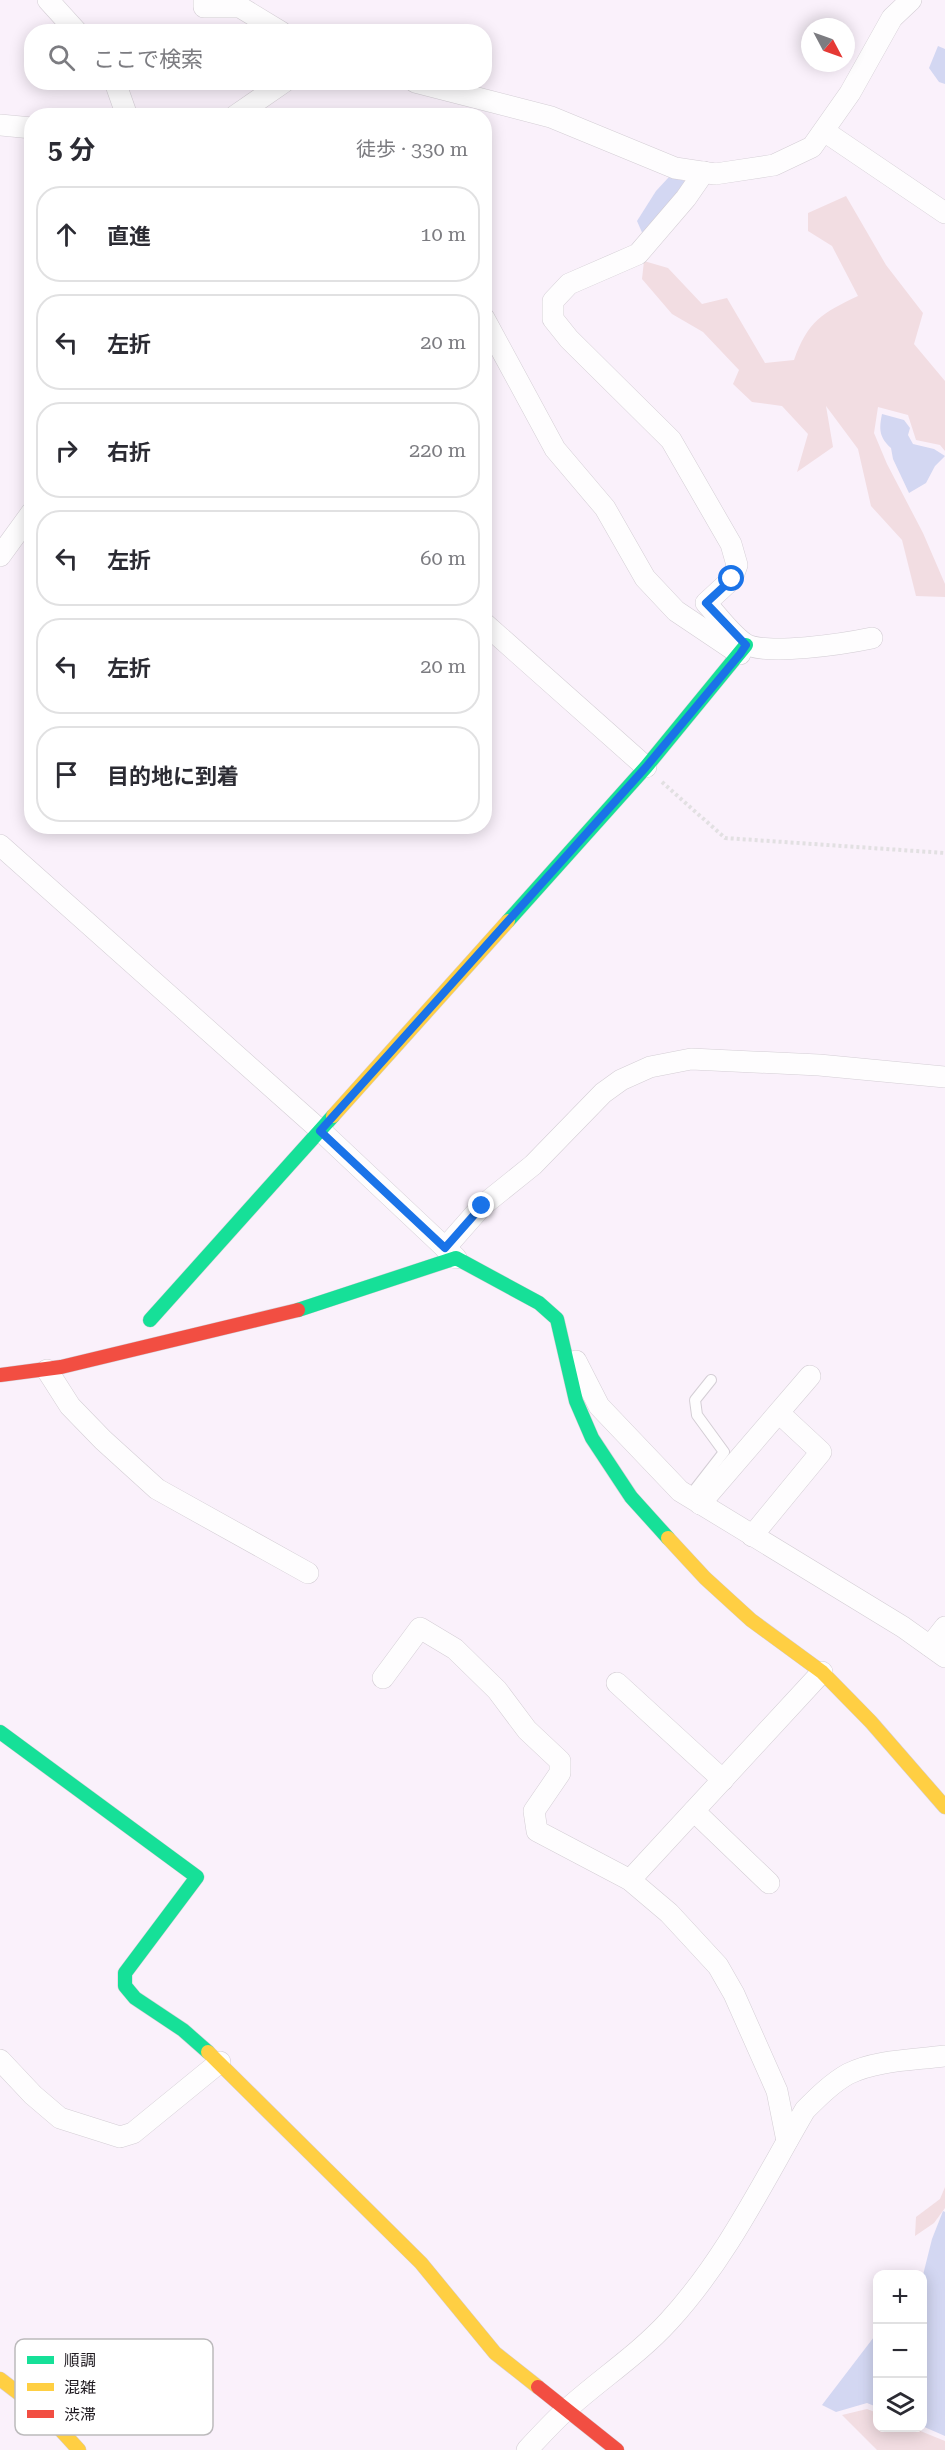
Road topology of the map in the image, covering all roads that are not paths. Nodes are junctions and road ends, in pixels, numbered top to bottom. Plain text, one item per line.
1 (48, 0) edge
2 (204, 0) edge
3 (911, 0) edge
4 (70, 24) edge
5 (268, 24) edge
6 (117, 90) edge
7 (271, 90) edge
8 (446, 90) edge
9 (124, 108) edge
10 (254, 108) edge
11 (0, 125) edge
12 (24, 127) edge
13 (824, 131) junction
14 (704, 172) junction
15 (945, 213) edge
16 (492, 333) edge
17 (24, 518) edge
18 (7, 531) edge
19 (0, 556) edge
20 (492, 630) edge
21 (872, 638) dead end
22 (743, 650) junction
23 (646, 767) junction
24 (0, 845) edge
25 (945, 1077) edge
26 (320, 1131) junction
27 (450, 1253) junction
28 (557, 1319) junction
29 (150, 1320) dead end
30 (47, 1370) junction
31 (0, 1375) edge
32 (810, 1376) dead end
33 (711, 1380) dead end
34 (779, 1413) junction
35 (694, 1500) junction
36 (752, 1536) junction
37 (308, 1573) dead end
38 (945, 1627) edge
39 (937, 1651) edge
40 (822, 1672) junction
41 (383, 1678) dead end
42 (617, 1683) dead end
43 (0, 1732) edge
44 (723, 1780) junction
45 (945, 1807) edge
46 (693, 1811) junction
47 (630, 1880) junction
48 (769, 1883) dead end
49 (945, 2056) edge
50 (0, 2060) edge
51 (220, 2062) junction
52 (787, 2141) junction
53 (0, 2379) edge
54 (15, 2390) edge
55 (565, 2411) junction
56 (66, 2435) edge
57 (80, 2450) edge
58 (527, 2450) edge
59 (617, 2450) edge

1 - 4 street
2 - 5 street
3 - 13 street
6 - 9 street
7 - 10 street
8 - 14 street
11 - 12 street
13 - 14 street
13 - 15 street
14 - 22 street
16 - 22 street
17 - 18 street
18 - 19 street
20 - 23 street
21 - 22 street
22 - 23 street
23 - 26 street
24 - 26 street
25 - 27 street
26 - 27 street
26 - 29 street
27 - 28 street
27 - 30 street
28 - 35 street
28 - 40 street
30 - 31 street
30 - 37 street
32 - 34 street
33 - 35 lane
34 - 35 street
34 - 36 street
35 - 36 street
36 - 39 street
38 - 39 street
40 - 44 street
40 - 45 street
41 - 47 street
42 - 44 street
43 - 51 street
44 - 46 street
46 - 47 street
46 - 48 street
47 - 52 street
49 - 52 street
50 - 51 street
51 - 55 street
52 - 55 street
53 - 54 street
55 - 58 street
55 - 59 street
56 - 57 street

